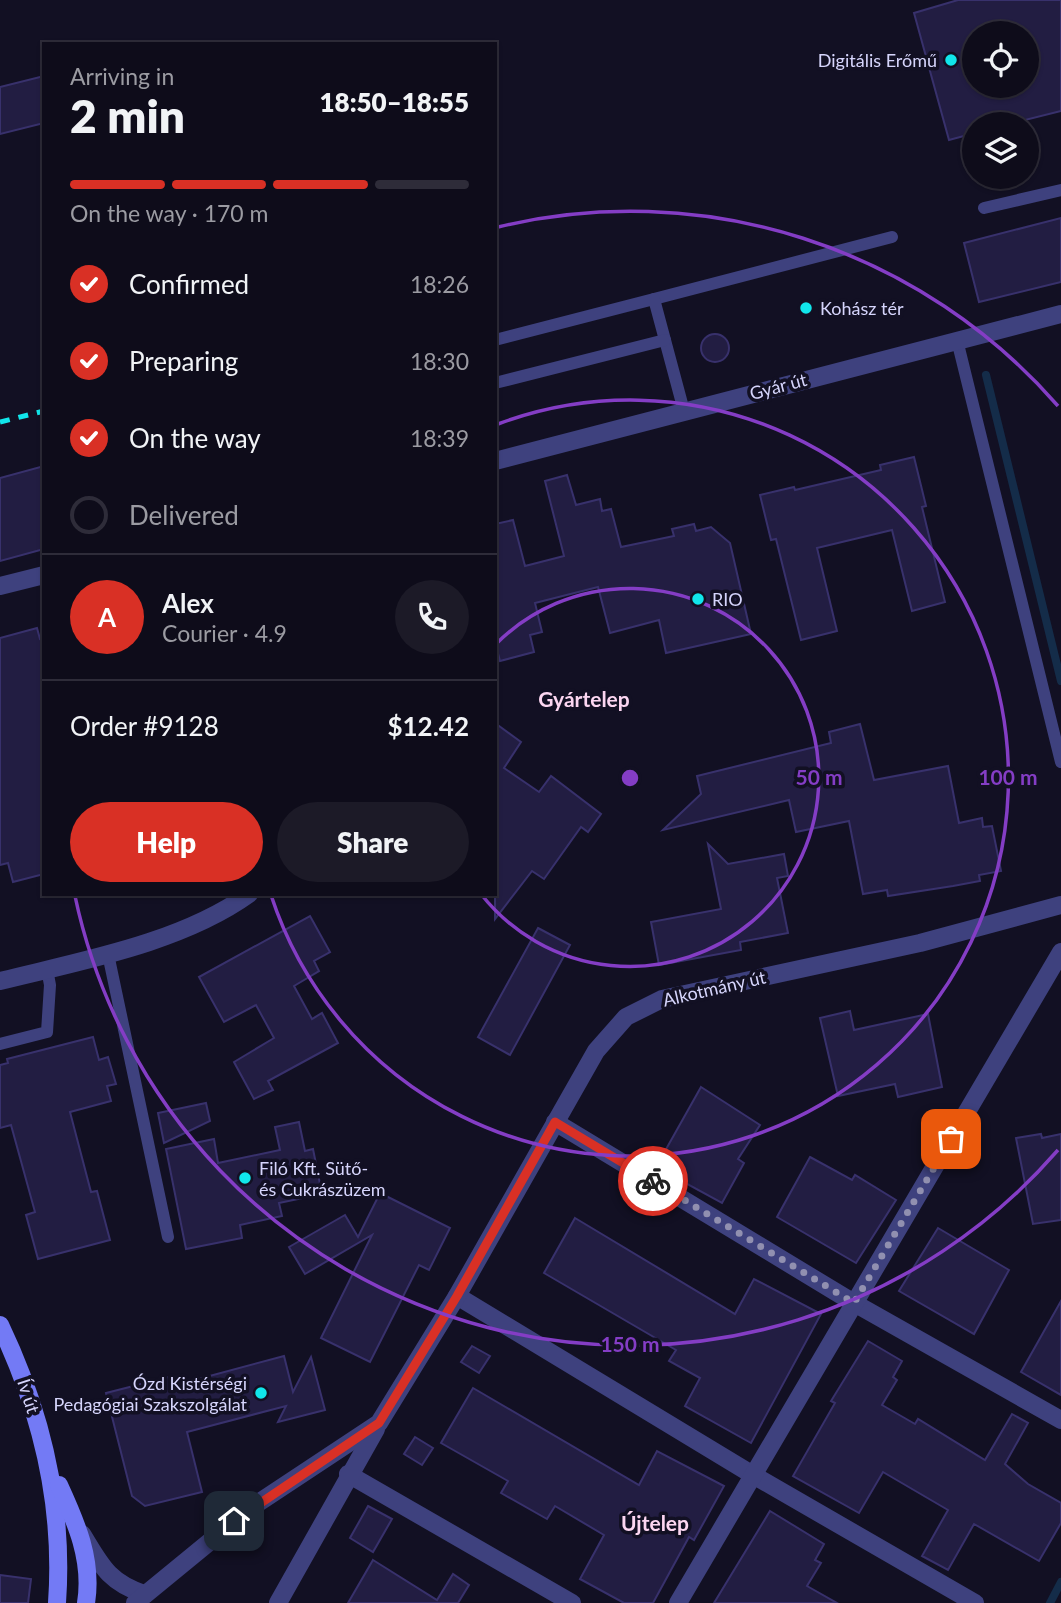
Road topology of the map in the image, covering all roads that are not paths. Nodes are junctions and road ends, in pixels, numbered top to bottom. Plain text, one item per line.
1 (1061, 190) edge
2 (984, 208) dead end
3 (892, 237) dead end
4 (654, 299) junction
5 (1061, 314) edge
6 (497, 339) edge
7 (665, 340) junction
8 (957, 340) junction
9 (497, 382) edge
10 (684, 411) junction
11 (497, 460) edge
12 (42, 576) edge
13 (0, 586) edge
14 (1061, 762) edge
15 (246, 896) edge
16 (1061, 905) edge
17 (1061, 952) edge
18 (108, 954) junction
19 (47, 969) junction
20 (0, 981) edge
21 (0, 1045) edge
22 (555, 1122) junction
23 (168, 1237) dead end
24 (457, 1296) junction
25 (854, 1303) junction
26 (0, 1325) edge
27 (1061, 1420) edge
28 (379, 1423) junction
29 (51, 1469) junction
30 (348, 1474) junction
31 (753, 1475) junction
32 (82, 1534) junction
33 (140, 1598) edge
34 (57, 1603) edge
35 (86, 1603) edge
36 (278, 1603) edge
37 (572, 1603) edge
38 (678, 1603) edge
39 (975, 1603) edge

1 - 2 lane
3 - 4 lane
4 - 6 lane
4 - 7 lane
5 - 8 street, Gyár út
7 - 9 lane
7 - 10 lane
8 - 10 street, Gyár út
8 - 14 lane
10 - 11 street, Gyár út
12 - 13 street
15 - 18 street
16 - 22 street, Alkotmány út
17 - 25 street
18 - 19 street
18 - 23 lane
19 - 20 street
19 - 21 lane
22 - 24 street, Alkotmány út
22 - 25 street
24 - 28 street, Alkotmány út
24 - 31 street
25 - 27 street
25 - 31 street
26 - 29 main road, Ív út
28 - 30 street
28 - 33 street, Alkotmány út
29 - 32 main road, Ív út
29 - 34 main road, Ív út
30 - 36 street
30 - 37 street
31 - 38 street
31 - 39 street
32 - 33 street, Alkotmány út
32 - 35 main road, Ív út

